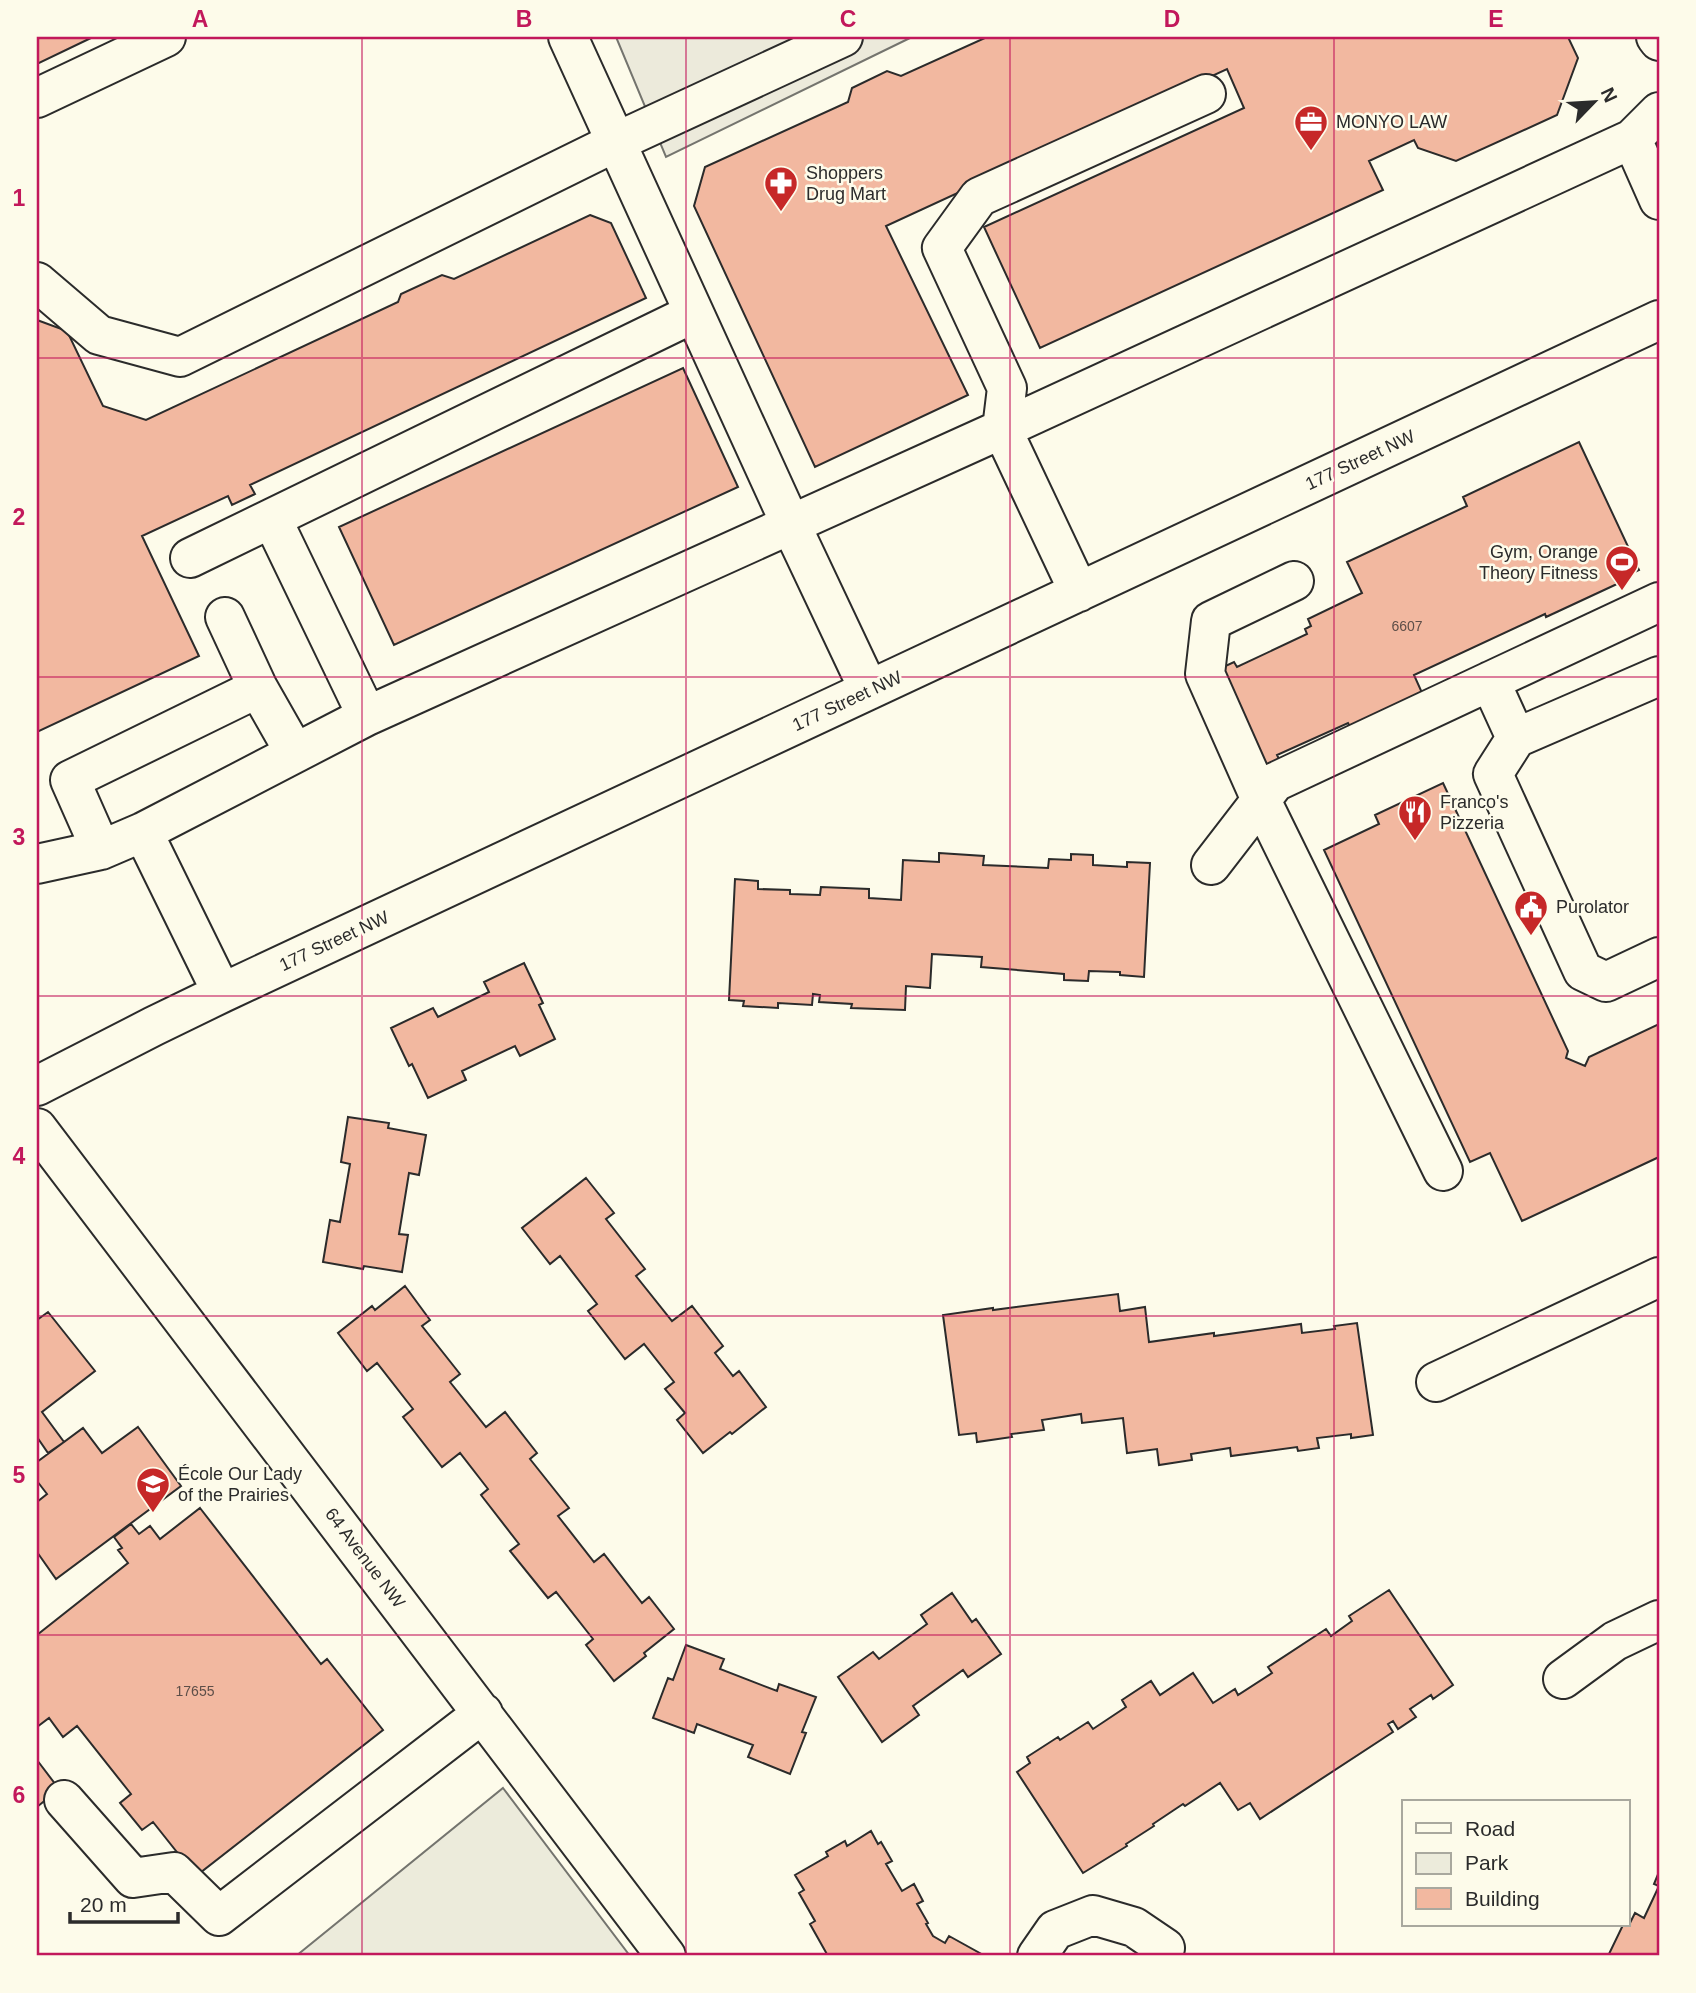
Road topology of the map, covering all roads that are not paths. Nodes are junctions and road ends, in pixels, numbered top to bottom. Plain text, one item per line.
1 (166, 37) edge
2 (568, 37) edge
3 (843, 37) edge
4 (1206, 94) dead end
5 (37, 97) edge
6 (1659, 112) edge
7 (1632, 139) junction
8 (616, 142) junction
9 (1659, 200) edge
10 (37, 282) edge
11 (694, 313) junction
12 (1659, 320) edge
13 (1002, 429) junction
14 (272, 519) junction
15 (791, 525) junction
16 (190, 558) dead end
17 (1294, 581) dead end
18 (1079, 592) junction
19 (1659, 602) edge
20 (225, 617) dead end
21 (1659, 676) edge
22 (1490, 681) junction
23 (258, 688) junction
24 (869, 690) junction
25 (367, 716) junction
26 (1516, 738) junction
27 (295, 753) junction
28 (1261, 800) junction
29 (143, 832) junction
30 (101, 850) junction
31 (37, 864) edge
32 (1211, 865) dead end
33 (1659, 957) edge
34 (222, 993) junction
35 (37, 1086) edge
36 (37, 1128) edge
37 (1443, 1171) dead end
38 (1659, 1277) edge
39 (1436, 1382) dead end
40 (1659, 1620) edge
41 (1563, 1679) dead end
42 (483, 1713) junction
43 (64, 1800) dead end
44 (1165, 1948) dead end
45 (666, 1956) edge
46 (1037, 1956) edge

1 - 5 street
2 - 8 street
3 - 8 street
4 - 13 street
6 - 7 street
7 - 9 street
7 - 13 street
8 - 10 street
8 - 11 street
11 - 14 street
11 - 15 street
12 - 18 street, 177 Street NW
13 - 15 street
13 - 18 street
14 - 16 street
14 - 25 street
15 - 24 street
15 - 25 street
17 - 28 street
18 - 24 street, 177 Street NW
19 - 22 street
20 - 23 street
21 - 26 street
22 - 26 street
22 - 28 street
23 - 27 street
23 - 30 street
24 - 34 street, 177 Street NW
25 - 27 street
26 - 33 street
27 - 29 street
28 - 32 street
28 - 37 street
29 - 30 street
29 - 34 street
30 - 31 street
34 - 35 street, 177 Street NW
36 - 42 street, 64 Avenue NW
38 - 39 street
40 - 41 street
42 - 43 street
42 - 45 street, 64 Avenue NW
44 - 46 street

